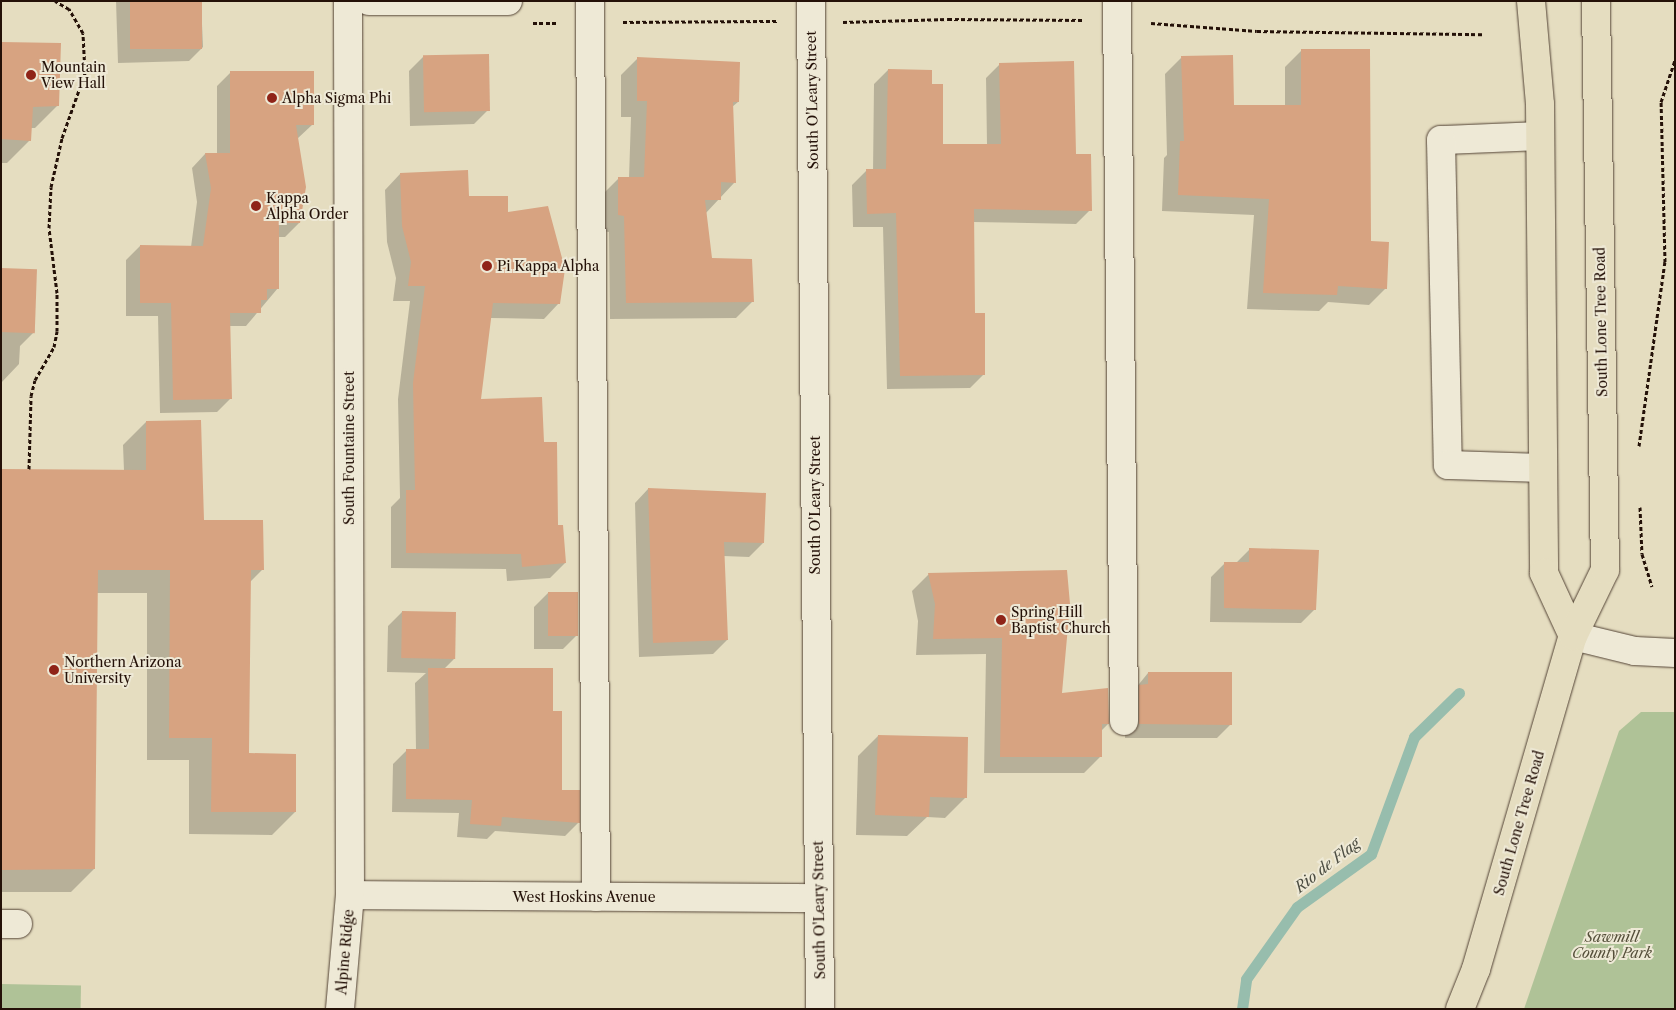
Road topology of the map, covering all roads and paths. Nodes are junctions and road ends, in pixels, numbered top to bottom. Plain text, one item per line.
1 (55, 1) edge
2 (348, 1) edge
3 (369, 1) edge
4 (508, 1) edge
5 (590, 1) edge
6 (811, 1) edge
7 (1117, 1) edge
8 (1531, 1) edge
9 (1596, 1) edge
10 (1675, 60) edge
11 (1538, 136) junction
12 (1638, 450) dead end
13 (29, 468) dead end
14 (1544, 468) junction
15 (1640, 498) dead end
16 (1652, 587) dead end
17 (1573, 636) junction
18 (1675, 652) edge
19 (1124, 721) dead end
20 (350, 895) junction
21 (596, 897) junction
22 (818, 898) junction
23 (340, 1009) edge
24 (820, 1009) edge
25 (1460, 1009) edge

1 - 13 path
2 - 20 street, South Fountaine Street
3 - 4 street
5 - 21 street
6 - 22 street, South O'Leary Street
7 - 19 street
8 - 11 main road
9 - 17 main road, South Lone Tree Road
10 - 12 path
11 - 14 main road
11 - 14 street
14 - 17 main road
15 - 16 path
17 - 18 street
17 - 25 main road, South Lone Tree Road
20 - 21 street, West Hoskins Avenue
20 - 23 street, Alpine Ridge
21 - 22 street, West Hoskins Avenue
22 - 24 street, South O'Leary Street

